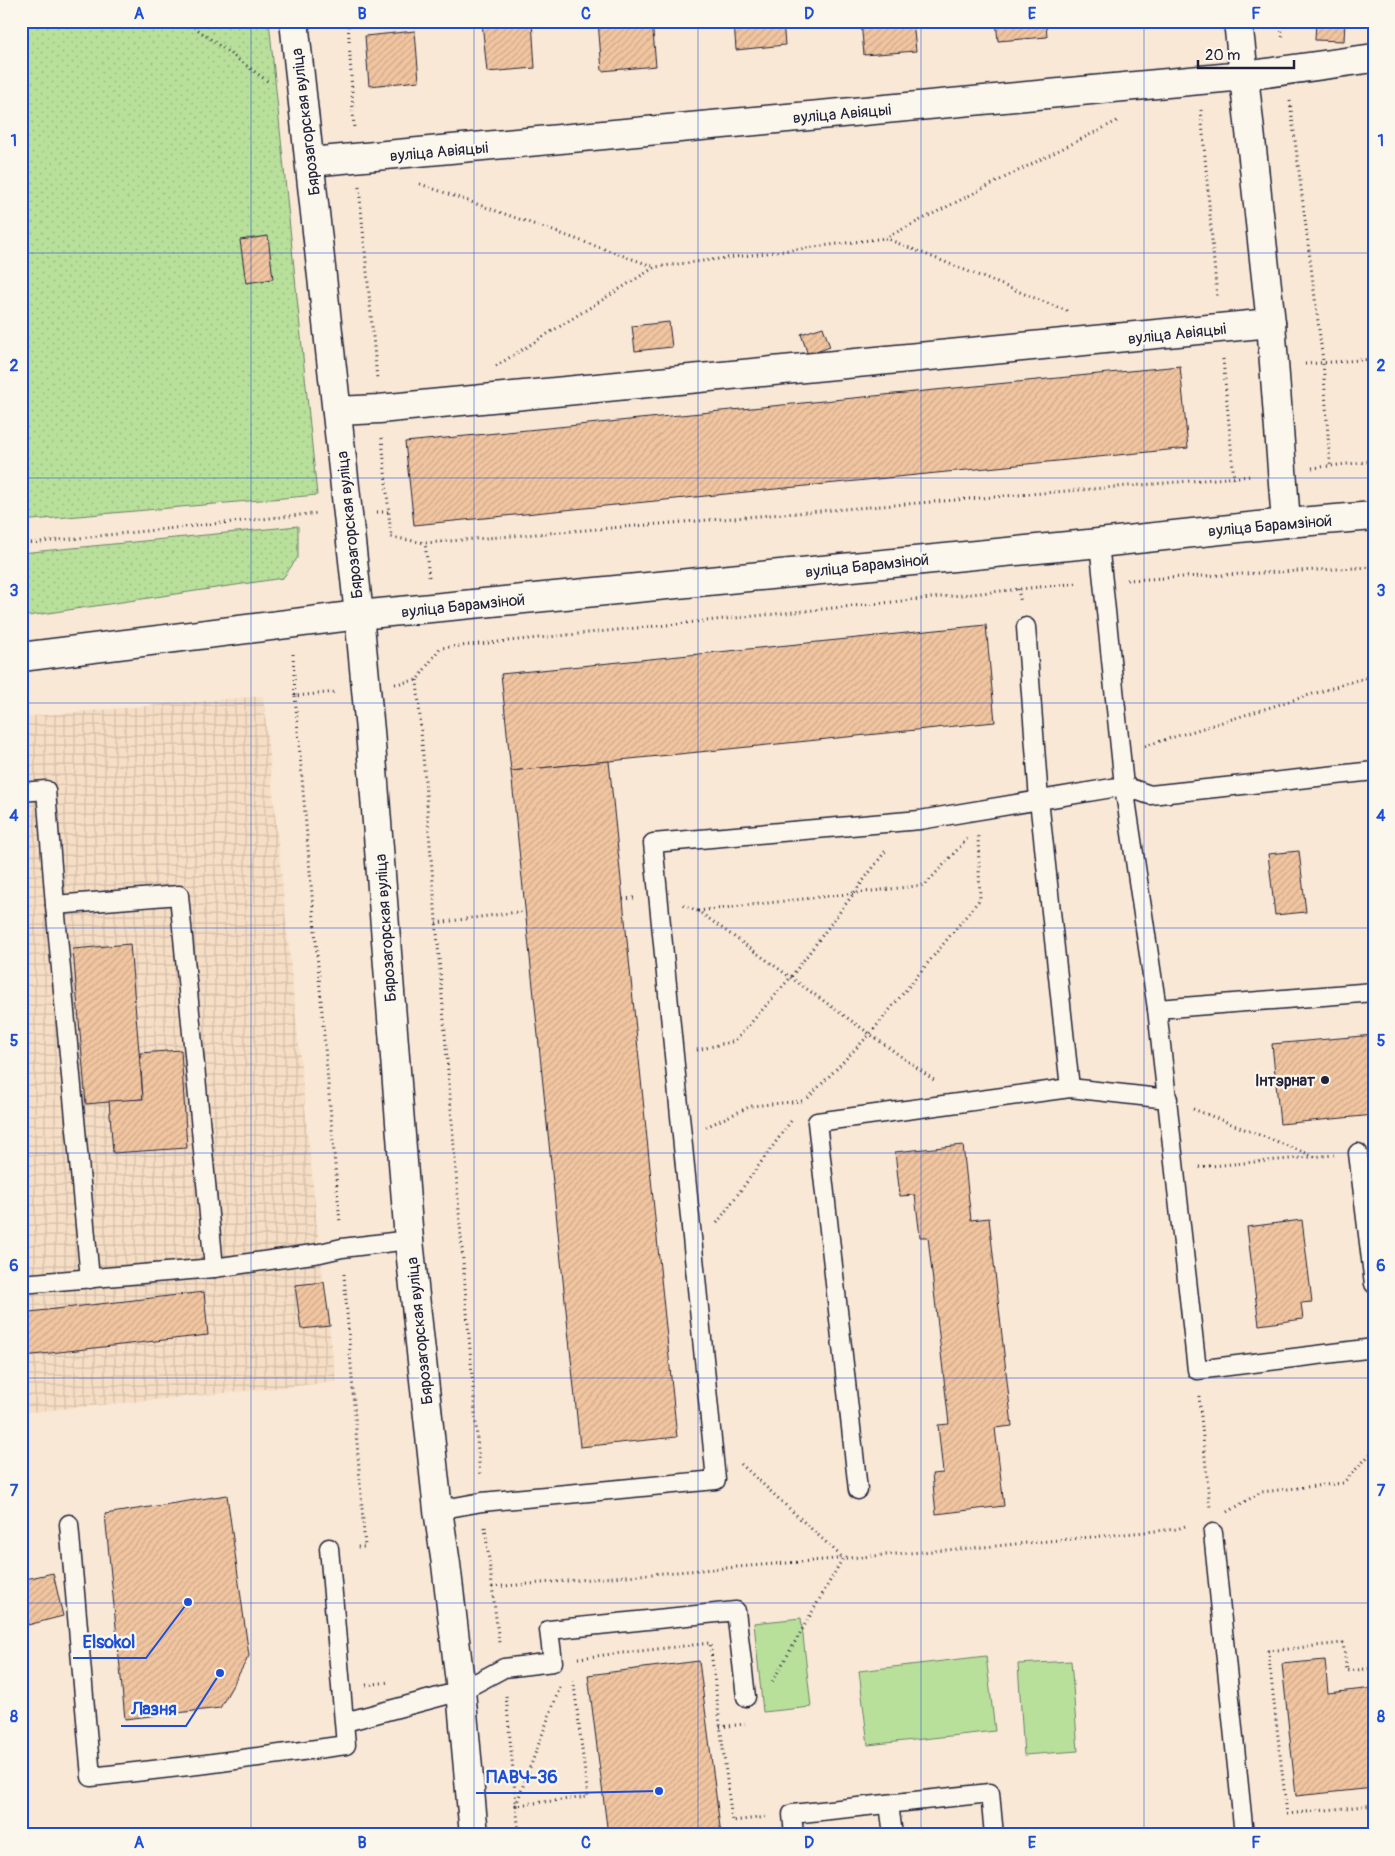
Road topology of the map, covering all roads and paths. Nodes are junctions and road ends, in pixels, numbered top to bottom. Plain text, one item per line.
1 (186, 21) edge
2 (294, 21) edge
3 (348, 21) edge
4 (1238, 21) edge
5 (1280, 21) edge
6 (1374, 58) edge
7 (1286, 70) junction
8 (1244, 76) junction
9 (1198, 80) junction
10 (302, 106) junction
11 (1120, 119) dead end
12 (356, 159) junction
13 (310, 162) junction
14 (416, 183) dead end
15 (885, 238) junction
16 (655, 267) junction
17 (1069, 311) dead end
18 (1271, 324) junction
19 (1220, 329) junction
20 (1374, 359) edge
21 (1323, 361) junction
22 (495, 367) dead end
23 (1274, 367) junction
24 (380, 409) junction
25 (337, 411) junction
26 (1374, 461) edge
27 (1330, 465) junction
28 (1281, 472) junction
29 (1234, 478) junction
30 (347, 510) junction
31 (389, 512) junction
32 (1374, 516) edge
33 (1286, 523) junction
34 (1099, 543) junction
35 (21, 544) edge
36 (425, 544) junction
37 (1374, 567) edge
38 (1104, 581) junction
39 (432, 608) junction
40 (359, 615) junction
41 (292, 624) junction
42 (1026, 628) dead end
43 (440, 648) junction
44 (21, 657) edge
45 (1374, 675) edge
46 (417, 680) junction
47 (366, 690) junction
48 (295, 696) junction
49 (1121, 753) junction
50 (1374, 770) edge
51 (1124, 786) junction
52 (21, 792) edge
53 (1039, 800) junction
54 (978, 819) junction
55 (908, 821) junction
56 (854, 894) junction
57 (659, 895) junction
58 (623, 899) dead end
59 (55, 905) junction
60 (525, 911) dead end
61 (698, 911) junction
62 (436, 923) junction
63 (791, 977) junction
64 (1374, 992) edge
65 (1157, 1009) junction
66 (870, 1034) junction
67 (674, 1056) junction
68 (1070, 1088) junction
69 (1168, 1099) junction
70 (806, 1100) junction
71 (965, 1103) junction
72 (800, 1108) dead end
73 (794, 1116) dead end
74 (683, 1139) junction
75 (1358, 1153) joint
76 (1316, 1157) junction
77 (1176, 1169) junction
78 (409, 1240) junction
79 (342, 1248) junction
80 (694, 1254) junction
81 (214, 1268) junction
82 (90, 1279) junction
83 (21, 1284) edge
84 (1374, 1284) edge
85 (1374, 1348) edge
86 (1197, 1370) junction
87 (713, 1438) junction
88 (1374, 1450) edge
89 (858, 1490) dead end
90 (482, 1502) junction
91 (438, 1510) junction
92 (1227, 1512) junction
93 (1228, 1521) dead end
94 (69, 1524) dead end
95 (1212, 1525) junction
96 (329, 1548) joint
97 (843, 1558) junction
98 (492, 1587) junction
99 (571, 1658) junction
100 (553, 1662) junction
101 (504, 1668) junction
102 (1374, 1668) edge
103 (767, 1690) dead end
104 (461, 1691) junction
105 (746, 1697) dead end
106 (345, 1722) junction
107 (748, 1723) dead end
108 (720, 1727) junction
109 (889, 1804) junction
110 (516, 1805) junction
111 (1374, 1805) edge
112 (792, 1814) junction
113 (474, 1835) edge
114 (519, 1835) edge
115 (794, 1835) edge
116 (892, 1835) edge
117 (994, 1835) edge
118 (1244, 1835) edge

1 - 10 path
2 - 10 street, Бярозагорская вуліца
3 - 12 path
4 - 8 street
5 - 7 path
6 - 7 street, вуліца Авіяцыі
7 - 8 street, вуліца Авіяцыі
7 - 21 path
8 - 9 street, вуліца Авіяцыі
8 - 18 street
9 - 12 street, вуліца Авіяцыі
9 - 19 path
10 - 13 street, Бярозагорская вуліца
11 - 15 path
12 - 13 street, вуліца Авіяцыі
12 - 24 path
13 - 25 street, Бярозагорская вуліца
14 - 16 path
15 - 16 path
15 - 17 path
16 - 22 path
18 - 19 street, вуліца Авіяцыі
18 - 23 street
19 - 24 street, вуліца Авіяцыі
19 - 29 path
20 - 21 path
21 - 23 path
21 - 27 path
23 - 28 street
24 - 25 street, вуліца Авіяцыі
24 - 31 path
25 - 30 street, Бярозагорская вуліца
26 - 27 path
27 - 28 path
28 - 29 path
28 - 33 street
29 - 36 path
30 - 31 path
30 - 35 path
30 - 40 street, Бярозагорская вуліца
31 - 36 path
32 - 33 street, вуліца Барамзіной
33 - 34 street, вуліца Барамзіной
34 - 38 lane
34 - 39 street, вуліца Барамзіной
36 - 39 path
37 - 38 path
38 - 43 path
38 - 49 lane
39 - 40 street, вуліца Барамзіной
39 - 43 path
40 - 41 street, вуліца Барамзіной
40 - 47 street, Бярозагорская вуліца
41 - 44 street, вуліца Барамзіной
41 - 48 path
42 - 53 lane
43 - 46 path
45 - 49 path
46 - 47 path
46 - 62 path
47 - 48 path
47 - 78 street, Бярозагорская вуліца
48 - 79 path
49 - 51 lane
50 - 51 lane
51 - 53 lane
51 - 65 lane
52 - 59 lane
53 - 54 lane
53 - 68 lane
54 - 55 lane
54 - 56 path
54 - 66 path
55 - 56 path
55 - 57 lane
56 - 61 path
56 - 63 path
57 - 58 path
57 - 61 path
57 - 67 lane
59 - 81 lane
59 - 82 lane
60 - 62 path
61 - 63 path
62 - 90 path
63 - 66 path
63 - 67 path
64 - 65 lane
65 - 69 lane
66 - 70 path
66 - 71 path
67 - 74 lane
68 - 69 lane
68 - 71 lane
69 - 76 path
69 - 77 lane
70 - 72 path
70 - 74 path
71 - 89 lane
73 - 80 path
74 - 80 lane
75 - 76 path
75 - 84 lane
76 - 77 path
77 - 86 lane
78 - 79 lane
78 - 91 street, Бярозагорская вуліца
79 - 81 lane
79 - 96 path
80 - 87 lane
81 - 82 lane
82 - 83 lane
85 - 86 lane
86 - 95 path
87 - 90 lane
87 - 97 path
88 - 92 path
90 - 91 lane
90 - 98 path
91 - 104 street, Бярозагорская вуліца
92 - 93 path
92 - 95 path
94 - 106 lane
95 - 97 path
95 - 118 lane
96 - 106 lane
97 - 98 path
97 - 103 path
98 - 101 path
99 - 100 path
99 - 108 path
99 - 110 path
99 - 110 path
100 - 101 lane
100 - 105 lane
101 - 104 lane
101 - 110 path
102 - 111 path
104 - 106 lane
104 - 113 street, Бярозагорская вуліца
107 - 108 path
108 - 112 path
109 - 112 lane
109 - 116 lane
109 - 117 lane
110 - 114 path
112 - 115 lane

